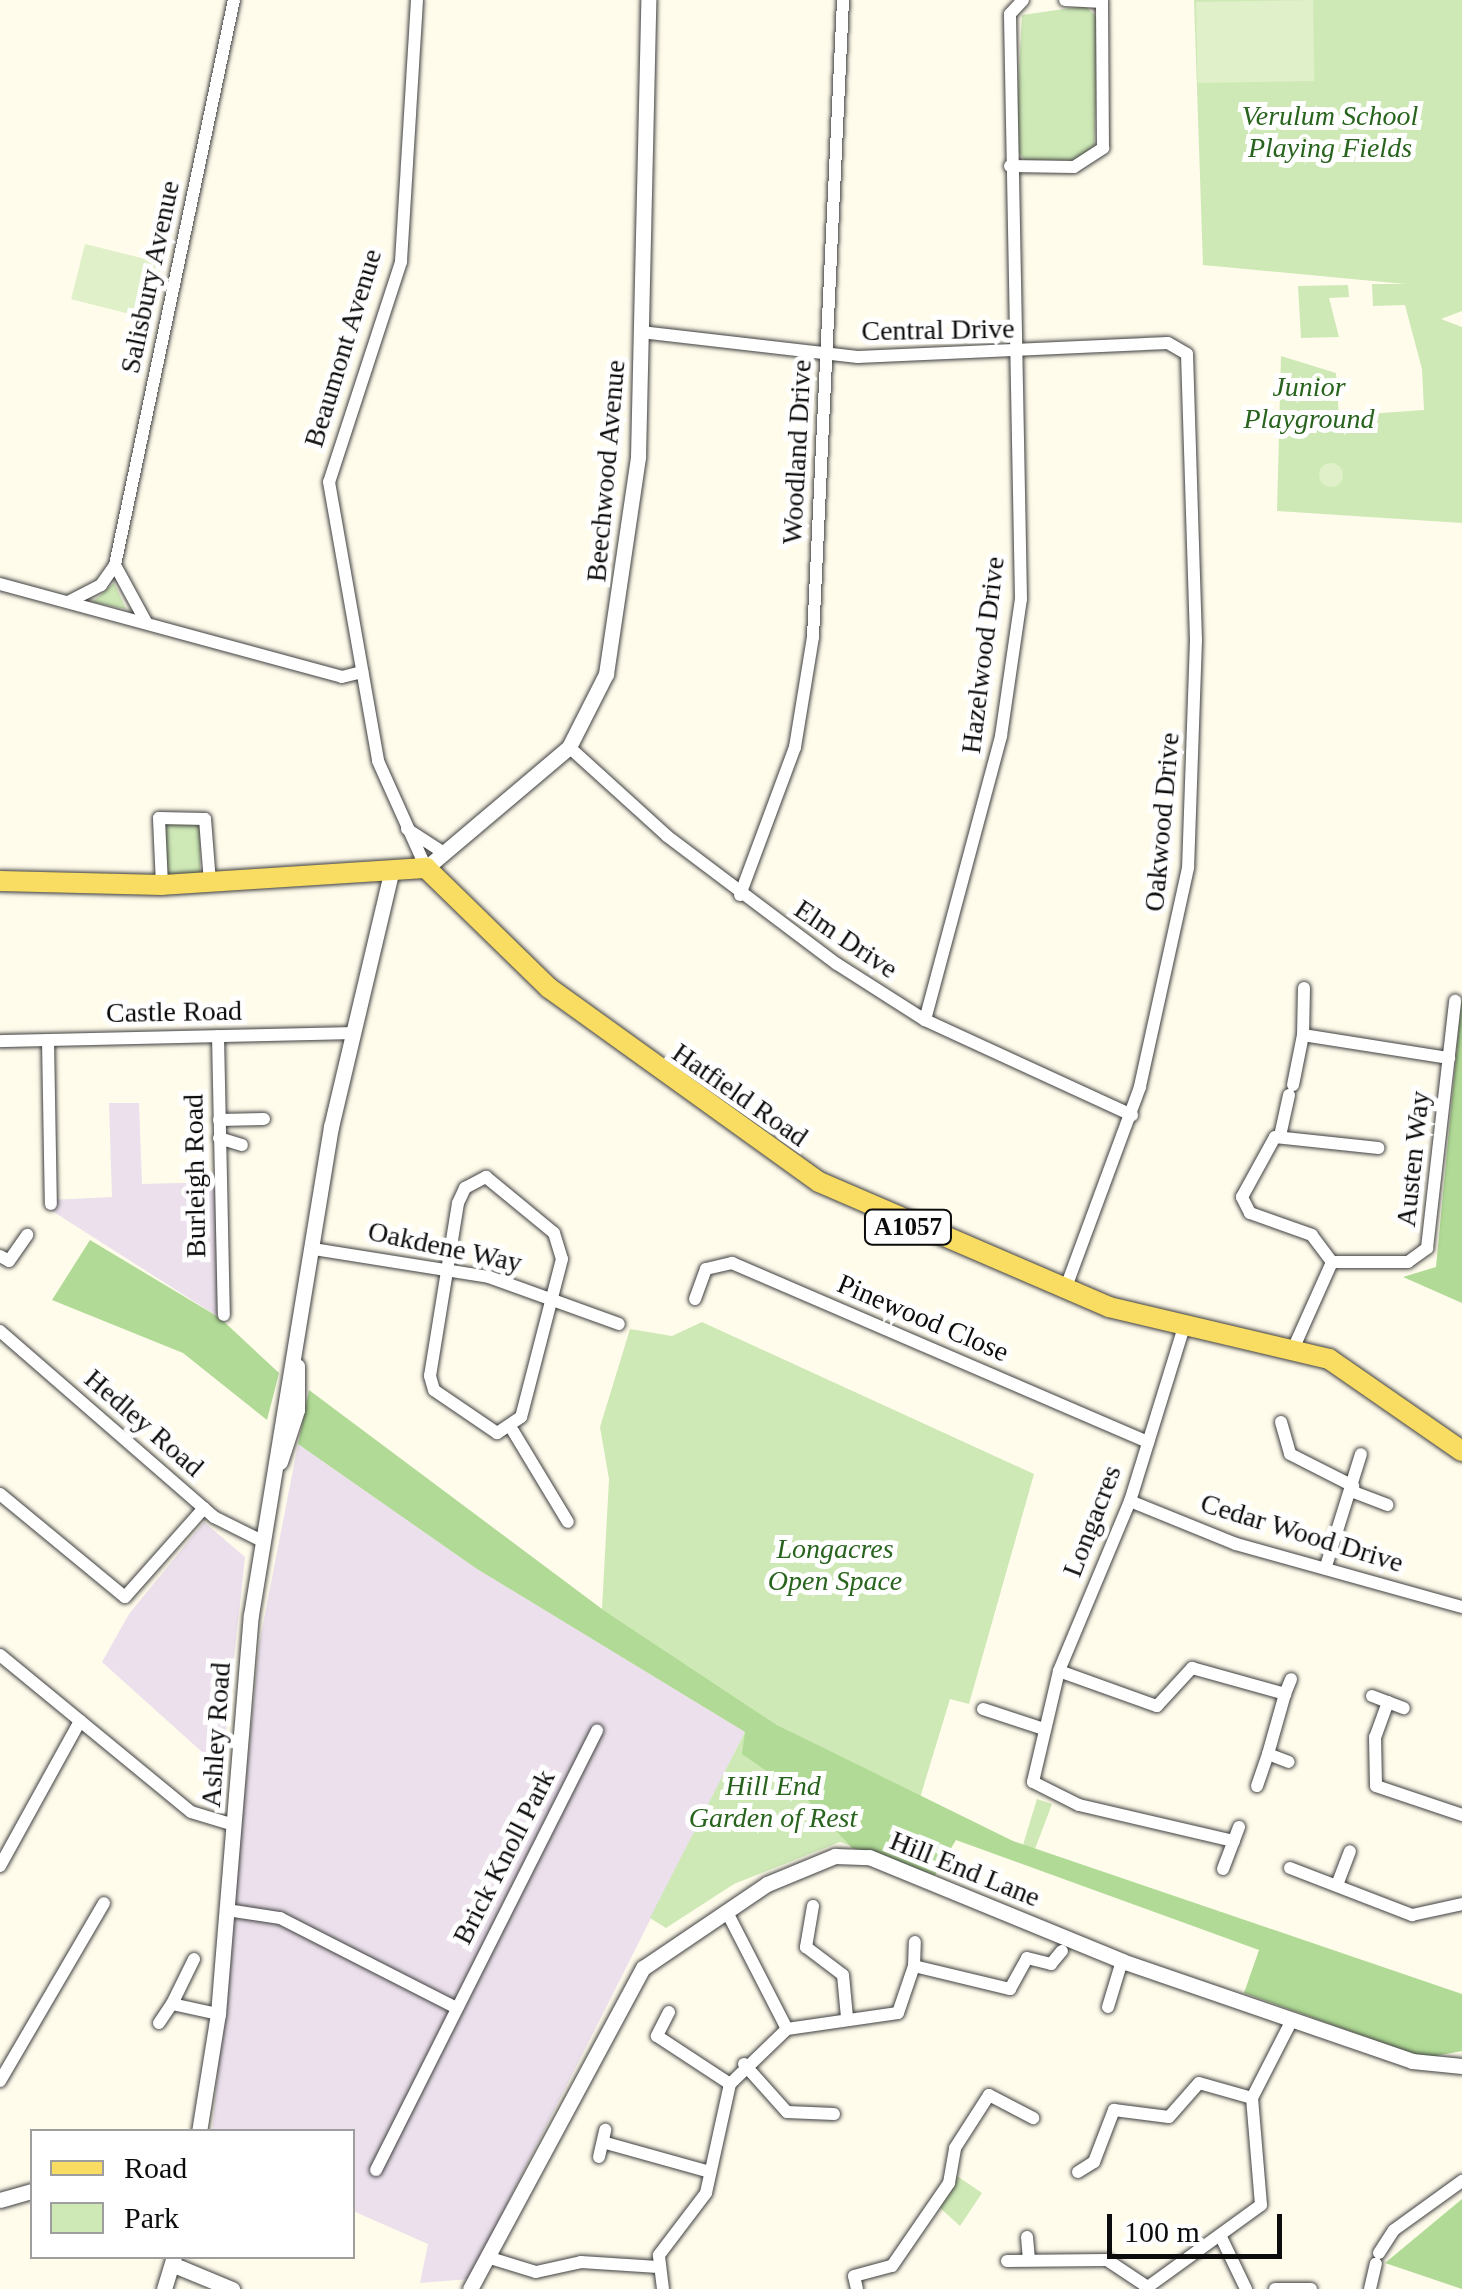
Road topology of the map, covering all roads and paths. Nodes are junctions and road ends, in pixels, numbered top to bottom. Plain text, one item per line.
1 (234, 0) edge
2 (416, 0) edge
3 (648, 0) edge
4 (843, 0) edge
5 (1023, 0) edge
6 (1064, 0) edge
7 (1102, 1) edge
8 (1010, 166) junction
9 (641, 332) junction
10 (1177, 344) joint
11 (1012, 354) junction
12 (828, 356) junction
13 (115, 565) junction
14 (0, 584) edge
15 (68, 602) junction
16 (146, 622) junction
17 (362, 672) junction
18 (570, 747) junction
19 (403, 822) junction
20 (441, 850) junction
21 (426, 868) junction
22 (390, 877) junction
23 (0, 882) edge
24 (210, 883) junction
25 (162, 886) junction
26 (740, 895) junction
27 (1304, 988) dead end
28 (1455, 1001) dead end
29 (925, 1020) junction
30 (349, 1033) junction
31 (1304, 1035) junction
32 (218, 1036) junction
33 (48, 1040) junction
34 (0, 1041) edge
35 (1449, 1058) junction
36 (1132, 1115) junction
37 (264, 1119) dead end
38 (220, 1120) junction
39 (1280, 1136) junction
40 (219, 1138) junction
41 (242, 1144) dead end
42 (1378, 1148) dead end
43 (51, 1204) dead end
44 (26, 1235) dead end
45 (314, 1249) junction
46 (0, 1256) edge
47 (1332, 1262) junction
48 (447, 1269) junction
49 (1066, 1290) junction
50 (695, 1298) dead end
51 (553, 1299) junction
52 (224, 1315) dead end
53 (619, 1324) dead end
54 (1183, 1330) junction
55 (0, 1331) edge
56 (1294, 1347) junction
57 (1280, 1422) dead end
58 (513, 1430) junction
59 (1148, 1442) junction
60 (1461, 1449) edge
61 (1361, 1454) dead end
62 (1352, 1489) junction
63 (0, 1494) edge
64 (1130, 1501) junction
65 (1387, 1505) dead end
66 (204, 1508) junction
67 (568, 1522) dead end
68 (262, 1542) junction
69 (1327, 1563) junction
70 (1462, 1607) edge
71 (0, 1655) edge
72 (1059, 1671) junction
73 (1290, 1679) dead end
74 (1284, 1694) junction
75 (1372, 1696) dead end
76 (1388, 1702) junction
77 (1404, 1708) dead end
78 (983, 1709) dead end
79 (80, 1721) junction
80 (1044, 1729) junction
81 (596, 1730) dead end
82 (1268, 1754) junction
83 (1289, 1762) dead end
84 (1257, 1786) dead end
85 (1462, 1815) edge
86 (234, 1825) junction
87 (1239, 1827) dead end
88 (1234, 1841) junction
89 (1350, 1851) dead end
90 (0, 1866) edge
91 (1290, 1868) dead end
92 (1224, 1870) dead end
93 (1337, 1885) junction
94 (104, 1903) dead end
95 (1462, 1904) edge
96 (813, 1906) dead end
97 (227, 1910) junction
98 (729, 1916) junction
99 (915, 1942) dead end
100 (1062, 1951) dead end
101 (194, 1960) dead end
102 (1122, 1961) junction
103 (914, 1966) junction
104 (172, 2004) junction
105 (455, 2007) junction
106 (1108, 2007) dead end
107 (668, 2012) dead end
108 (218, 2014) junction
109 (848, 2017) junction
110 (1292, 2020) junction
111 (159, 2023) dead end
112 (787, 2028) junction
113 (744, 2064) junction
114 (1462, 2066) edge
115 (0, 2081) edge
116 (730, 2084) junction
117 (1252, 2098) junction
118 (834, 2114) dead end
119 (1033, 2118) dead end
120 (199, 2129) edge
121 (599, 2157) dead end
122 (376, 2170) dead end
123 (710, 2172) junction
124 (1078, 2172) dead end
125 (1462, 2181) edge
126 (30, 2192) edge
127 (0, 2200) edge
128 (1027, 2237) dead end
129 (1222, 2237) junction
130 (487, 2257) junction
131 (1029, 2258) junction
132 (174, 2261) edge
133 (1006, 2261) dead end
134 (658, 2267) junction
135 (1146, 2288) edge
136 (164, 2289) edge
137 (232, 2289) edge
138 (470, 2289) edge
139 (663, 2289) edge
140 (857, 2289) edge
141 (1246, 2289) edge
142 (1274, 2289) edge
143 (1310, 2289) edge
144 (1370, 2289) edge

1 - 13 street, Salisbury Avenue
2 - 17 street, Beaumont Avenue
3 - 9 street, Beechwood Avenue
4 - 12 street, Woodland Drive
5 - 8 street, Hazelwood Drive
6 - 7 street
7 - 8 street
8 - 11 street, Hazelwood Drive
9 - 12 street, Central Drive
9 - 18 street, Beechwood Avenue
10 - 11 street, Central Drive
10 - 36 street, Oakwood Drive
11 - 12 street, Central Drive
11 - 29 street, Hazelwood Drive
12 - 26 street, Woodland Drive
13 - 15 street
13 - 16 street
14 - 15 street
15 - 16 street
16 - 17 street
17 - 19 street, Beaumont Avenue
18 - 20 street, Beechwood Avenue
18 - 26 street, Elm Drive
19 - 20 street
19 - 21 street, Beaumont Avenue
20 - 21 street, Beechwood Avenue
21 - 22 main road
21 - 49 main road, Hatfield Road / A1057
22 - 24 main road
22 - 30 street, Ashley Road
23 - 25 main road
24 - 25 main road
24 - 25 street
26 - 29 street, Elm Drive
27 - 31 street
28 - 35 street, Austen Way
29 - 36 street, Elm Drive
30 - 32 street, Castle Road
30 - 45 street, Ashley Road
31 - 35 street
31 - 39 street
32 - 33 street, Castle Road
32 - 38 street, Burleigh Road
33 - 34 street, Castle Road
33 - 43 street
35 - 47 street, Austen Way
36 - 49 street, Oakwood Drive
37 - 38 street
38 - 40 street, Burleigh Road
39 - 42 street
39 - 47 street
40 - 41 street
40 - 52 street, Burleigh Road
44 - 46 street
45 - 48 street, Oakdene Way
45 - 68 street, Ashley Road
47 - 56 street
48 - 51 street, Oakdene Way
48 - 51 street
48 - 58 street
49 - 54 main road, Hatfield Road / A1057
50 - 59 street, Pinewood Close
51 - 53 street, Oakdene Way
51 - 58 street
54 - 56 main road, Hatfield Road / A1057
54 - 59 street, Longacres
55 - 66 street, Hedley Road
56 - 60 main road, Hatfield Road / A1057
57 - 62 street
58 - 67 street
59 - 64 street, Longacres
61 - 62 street
62 - 65 street
62 - 69 street
63 - 66 street
64 - 69 street, Cedar Wood Drive
64 - 72 street, Longacres
66 - 68 street, Hedley Road
68 - 86 street, Ashley Road
69 - 70 street, Cedar Wood Drive
71 - 79 street
72 - 74 street
72 - 80 street, Longacres
73 - 74 street
74 - 82 street
75 - 76 street
76 - 77 street
76 - 85 street
78 - 80 street
79 - 86 street
79 - 90 street
80 - 88 street, Longacres
81 - 105 street, Brick Knoll Park
82 - 83 street
82 - 84 street
86 - 97 street, Ashley Road
87 - 88 street
88 - 92 street
89 - 93 street
91 - 93 street
93 - 95 street
94 - 115 street
96 - 109 street
97 - 105 street
97 - 108 street, Ashley Road
98 - 102 street, Hill End Lane
98 - 112 street
98 - 130 street, Hill End Lane
99 - 103 street
100 - 103 street
101 - 104 street
102 - 106 street
102 - 110 street, Hill End Lane
103 - 109 street
104 - 108 street
104 - 111 street
105 - 122 street, Brick Knoll Park
107 - 116 street
108 - 120 street, Ashley Road
109 - 112 street
110 - 114 street, Hill End Lane
110 - 117 street
112 - 113 street
113 - 116 street
113 - 118 street
116 - 123 street
117 - 124 street
117 - 129 street
119 - 140 street
121 - 123 street
123 - 134 street
125 - 144 street
126 - 127 street
128 - 131 street
129 - 135 street
129 - 141 street
130 - 134 street
130 - 138 street, Hill End Lane
131 - 133 street
131 - 135 street
132 - 136 street
132 - 137 street
134 - 139 street
142 - 143 street

